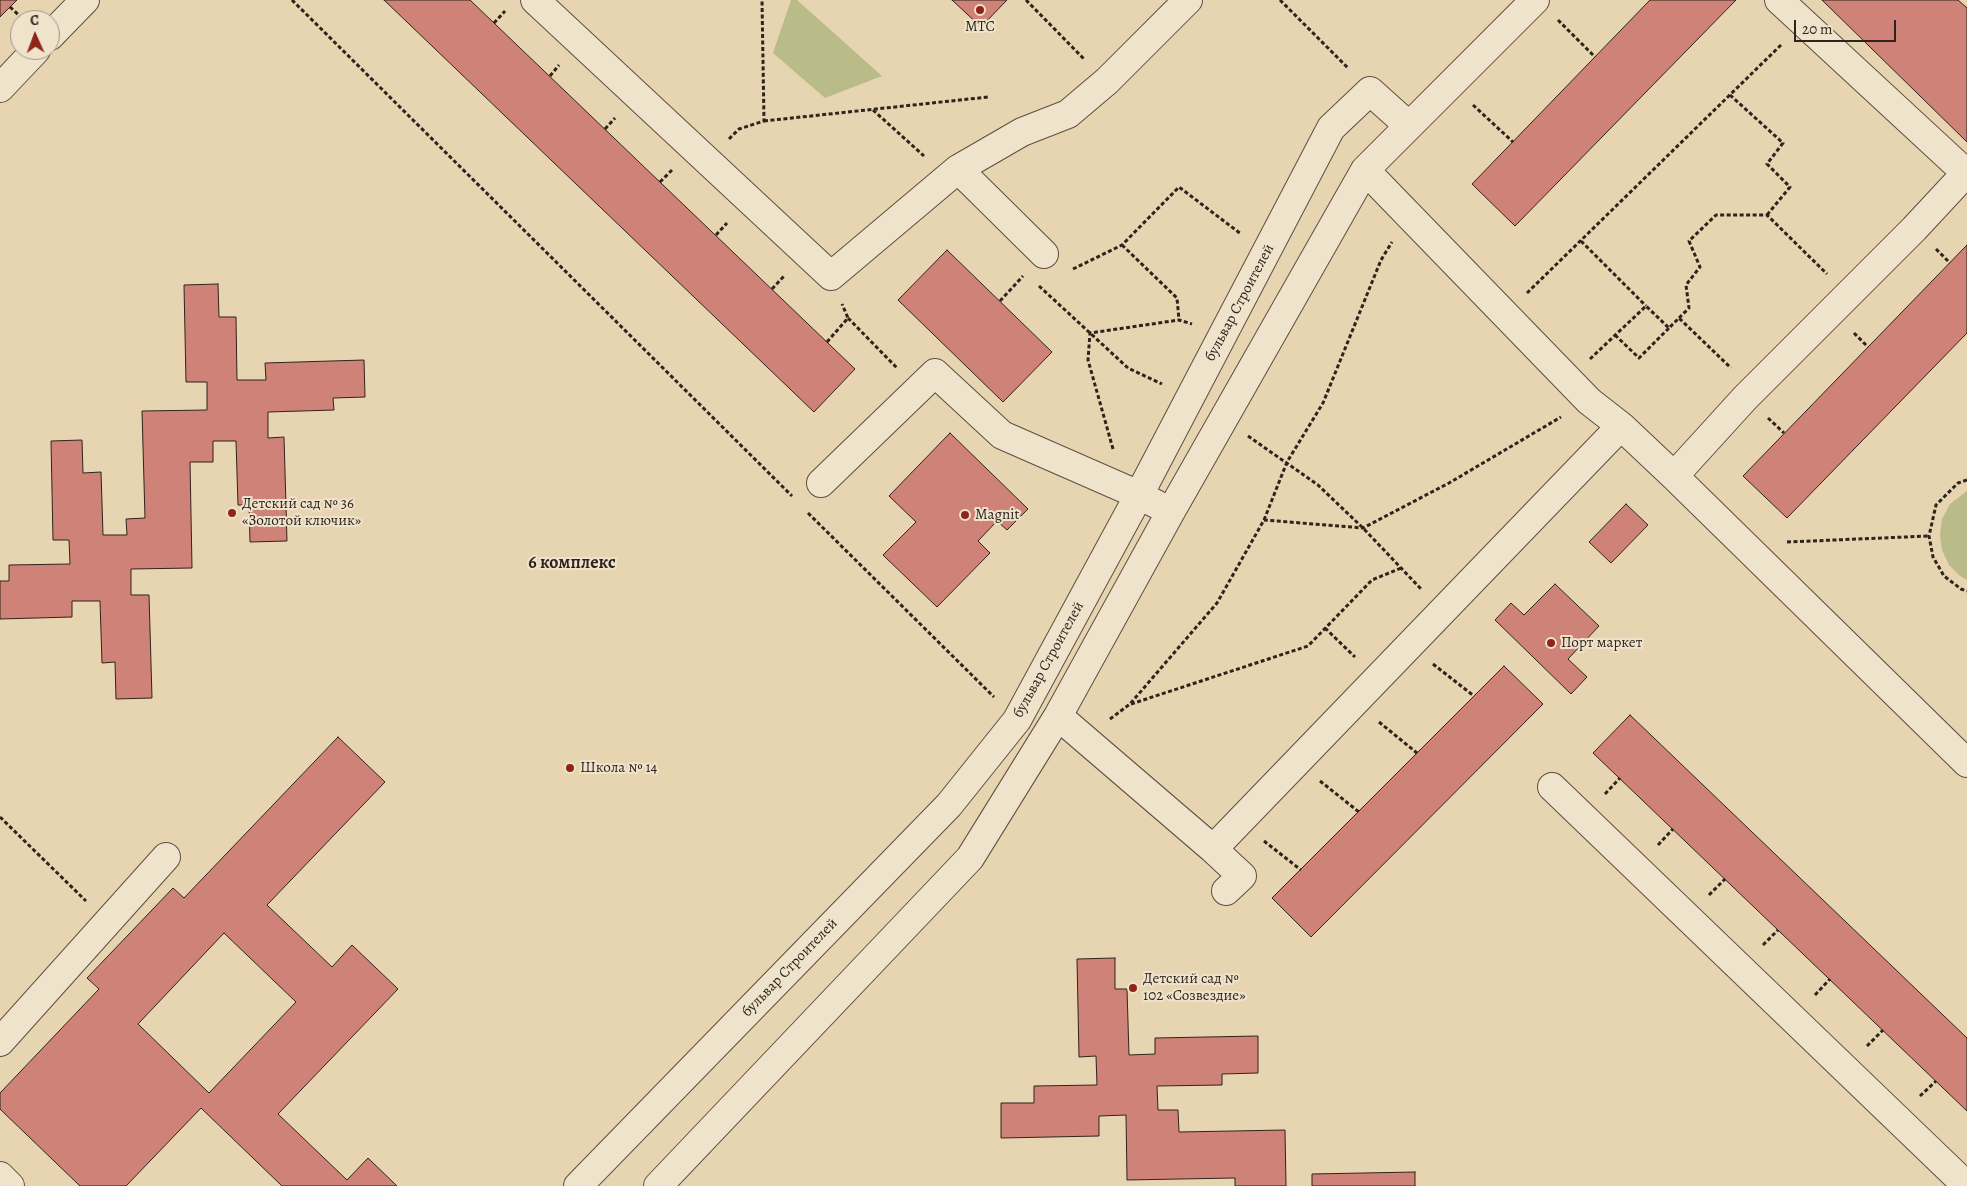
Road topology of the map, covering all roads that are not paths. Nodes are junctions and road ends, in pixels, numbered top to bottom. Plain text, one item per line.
1 (85, 0) edge
2 (535, 0) edge
3 (1188, 0) edge
4 (1535, 0) edge
5 (1779, 0) edge
6 (60, 26) edge
7 (27, 60) edge
8 (0, 88) edge
9 (1409, 126) junction
10 (1365, 170) junction
11 (953, 173) junction
12 (1967, 173) edge
13 (1044, 254) dead end
14 (1621, 426) junction
15 (1674, 476) junction
16 (821, 483) dead end
17 (1132, 492) junction
18 (1170, 513) junction
19 (1058, 716) junction
20 (1967, 763) edge
21 (1552, 787) dead end
22 (1213, 849) junction
23 (166, 857) dead end
24 (1226, 891) dead end
25 (0, 1042) edge
26 (0, 1176) edge
27 (10, 1186) edge
28 (578, 1186) edge
29 (658, 1186) edge
30 (1967, 1186) edge

1 - 6 street
2 - 11 street
3 - 11 street
4 - 9 street
5 - 12 street
7 - 8 street
9 - 10 street
9 - 17 street, бульвар Строителей
10 - 14 street
10 - 18 street
11 - 13 street
12 - 15 street
14 - 15 street
14 - 22 street
15 - 20 street
16 - 17 street
17 - 18 street
17 - 28 street, бульвар Строителей
18 - 19 street
19 - 22 street
19 - 29 street
21 - 30 street
22 - 24 street
23 - 25 street
26 - 27 street

